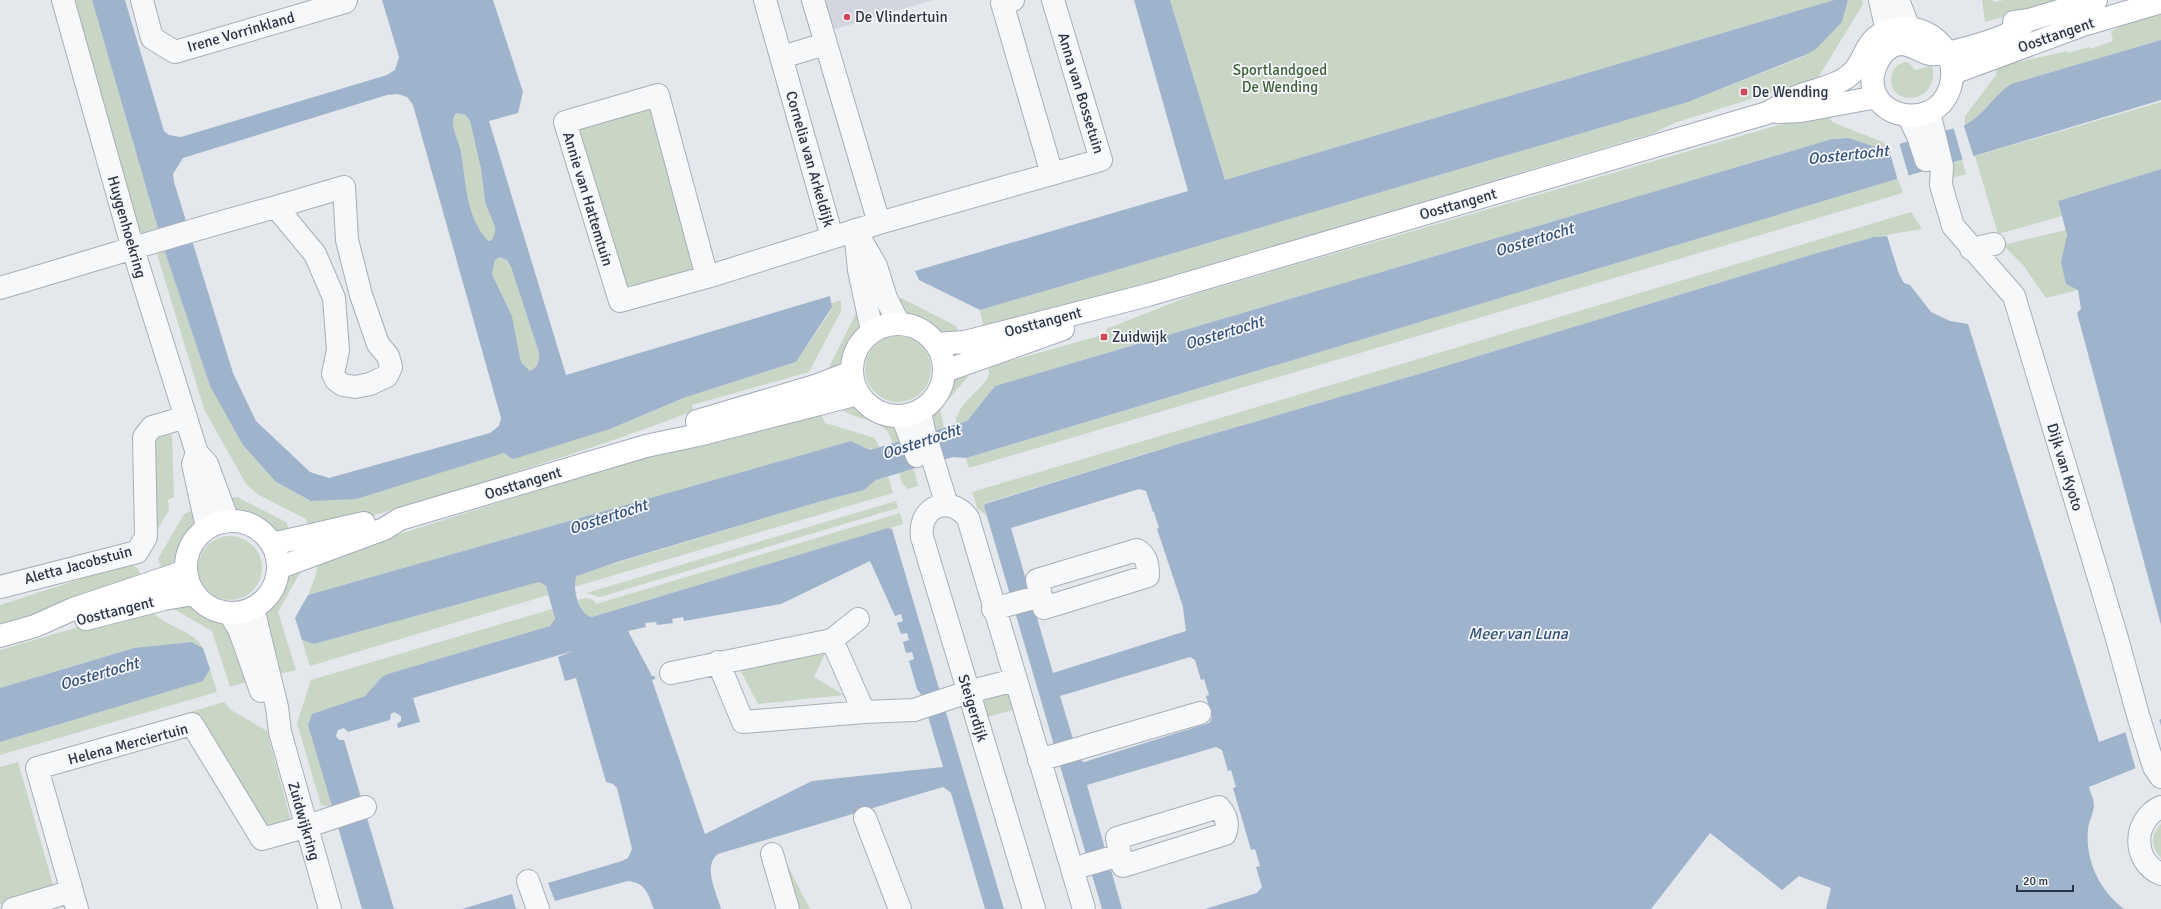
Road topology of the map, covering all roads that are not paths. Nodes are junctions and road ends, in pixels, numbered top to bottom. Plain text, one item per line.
1 (63, 0) edge
2 (142, 0) edge
3 (346, 0) edge
4 (765, 0) edge
5 (813, 0) edge
6 (1013, 0) edge
7 (1053, 0) edge
8 (1880, 0) edge
9 (1898, 0) edge
10 (2096, 0) edge
11 (2161, 2) edge
12 (1909, 28) junction
13 (1887, 40) junction
14 (825, 44) junction
15 (1946, 55) junction
16 (782, 57) junction
17 (1877, 97) junction
18 (1767, 113) junction
19 (1922, 124) junction
20 (1052, 174) junction
21 (276, 207) junction
22 (878, 222) junction
23 (855, 230) junction
24 (832, 237) junction
25 (1994, 244) dead end
26 (133, 249) junction
27 (1971, 249) junction
28 (707, 277) junction
29 (0, 288) edge
30 (1148, 295) junction
31 (900, 324) junction
32 (872, 331) junction
33 (936, 344) junction
34 (945, 371) junction
35 (852, 372) junction
36 (858, 394) junction
37 (186, 416) junction
38 (914, 423) junction
39 (646, 446) junction
40 (197, 453) junction
41 (939, 507) junction
42 (400, 519) junction
43 (228, 521) junction
44 (207, 528) junction
45 (272, 544) junction
46 (278, 568) junction
47 (186, 571) junction
48 (0, 587) edge
49 (194, 594) junction
50 (1040, 596) dead end
51 (993, 609) junction
52 (245, 619) junction
53 (858, 619) dead end
54 (35, 626) junction
55 (0, 636) edge
56 (832, 640) junction
57 (718, 662) junction
58 (671, 672) dead end
59 (1015, 680) junction
60 (960, 695) junction
61 (864, 712) junction
62 (1200, 714) dead end
63 (1039, 760) junction
64 (2157, 772) edge
65 (365, 807) dead end
66 (2158, 809) edge
67 (865, 818) dead end
68 (306, 828) junction
69 (772, 854) dead end
70 (1120, 855) dead end
71 (1072, 869) junction
72 (2161, 874) edge
73 (528, 881) dead end
74 (74, 900) edge
75 (13, 909) edge
76 (330, 909) edge
77 (538, 909) edge
78 (788, 909) edge
79 (900, 909) edge
80 (1034, 909) edge
81 (1084, 909) edge

1 - 26 street, Huygenhoekring
2 - 3 street, Irene Vorrinkland
4 - 16 street, Cornelia van Arkeldijk
5 - 14 street
6 - 20 street
7 - 20 street, Anna van Bossetuin
8 - 13 street
9 - 12 street
10 - 15 main road, Oosttangent
11 - 15 main road, Oosttangent
12 - 13 main road
12 - 15 main road
13 - 15 main road
13 - 17 main road
13 - 18 main road, Oosttangent
14 - 16 street
14 - 22 street
15 - 19 main road
16 - 24 street, Cornelia van Arkeldijk
17 - 18 main road, Oosttangent
17 - 19 main road
18 - 30 main road, Oosttangent
19 - 27 street, Dijk van Kyoto
20 - 22 street, Anna van Bossetuin
21 - 21 street
21 - 26 street
22 - 23 street, Cornelia van Arkeldijk
23 - 24 street, Cornelia van Arkeldijk
23 - 31 street, Cornelia van Arkeldijk
23 - 32 street, Cornelia van Arkeldijk
24 - 28 street, Annie van Hattemtuin
25 - 27 street
26 - 29 street
26 - 37 street, Huygenhoekring
27 - 64 street, Dijk van Kyoto
28 - 28 street, Annie van Hattemtuin
30 - 33 main road, Oosttangent
30 - 34 main road, Oosttangent
31 - 32 main road
31 - 33 main road
32 - 35 main road
33 - 34 main road
34 - 38 main road
35 - 36 main road
35 - 39 main road, Oosttangent
36 - 38 main road
36 - 39 main road, Oosttangent
37 - 40 street, Huygenhoekring
37 - 48 street, Aletta Jacobstuin
38 - 41 street
39 - 42 main road, Oosttangent
40 - 43 street, Huygenhoekring
40 - 44 street, Huygenhoekring
41 - 51 street
41 - 60 street, Steigerdijk
42 - 45 main road, Oosttangent
42 - 46 main road, Oosttangent
43 - 44 main road
43 - 45 main road
44 - 47 main road
45 - 46 main road
46 - 52 main road
47 - 49 main road
47 - 54 main road, Oosttangent
49 - 52 main road
49 - 54 main road, Oosttangent
50 - 51 street
51 - 59 street
52 - 68 street, Zuidwijkring
53 - 56 street
54 - 55 main road, Oosttangent
56 - 57 street
56 - 61 street
57 - 58 street
57 - 61 street
59 - 60 street
59 - 63 street
60 - 61 street
60 - 80 street, Steigerdijk
62 - 63 street
63 - 71 street
64 - 66 street, Dijk van Kyoto
65 - 68 street
66 - 72 street
67 - 79 street
68 - 74 street, Helena Merciertuin
68 - 76 street, Zuidwijkring
69 - 78 street
70 - 71 street
71 - 81 street
73 - 77 street
74 - 75 street, Helena Merciertuin

